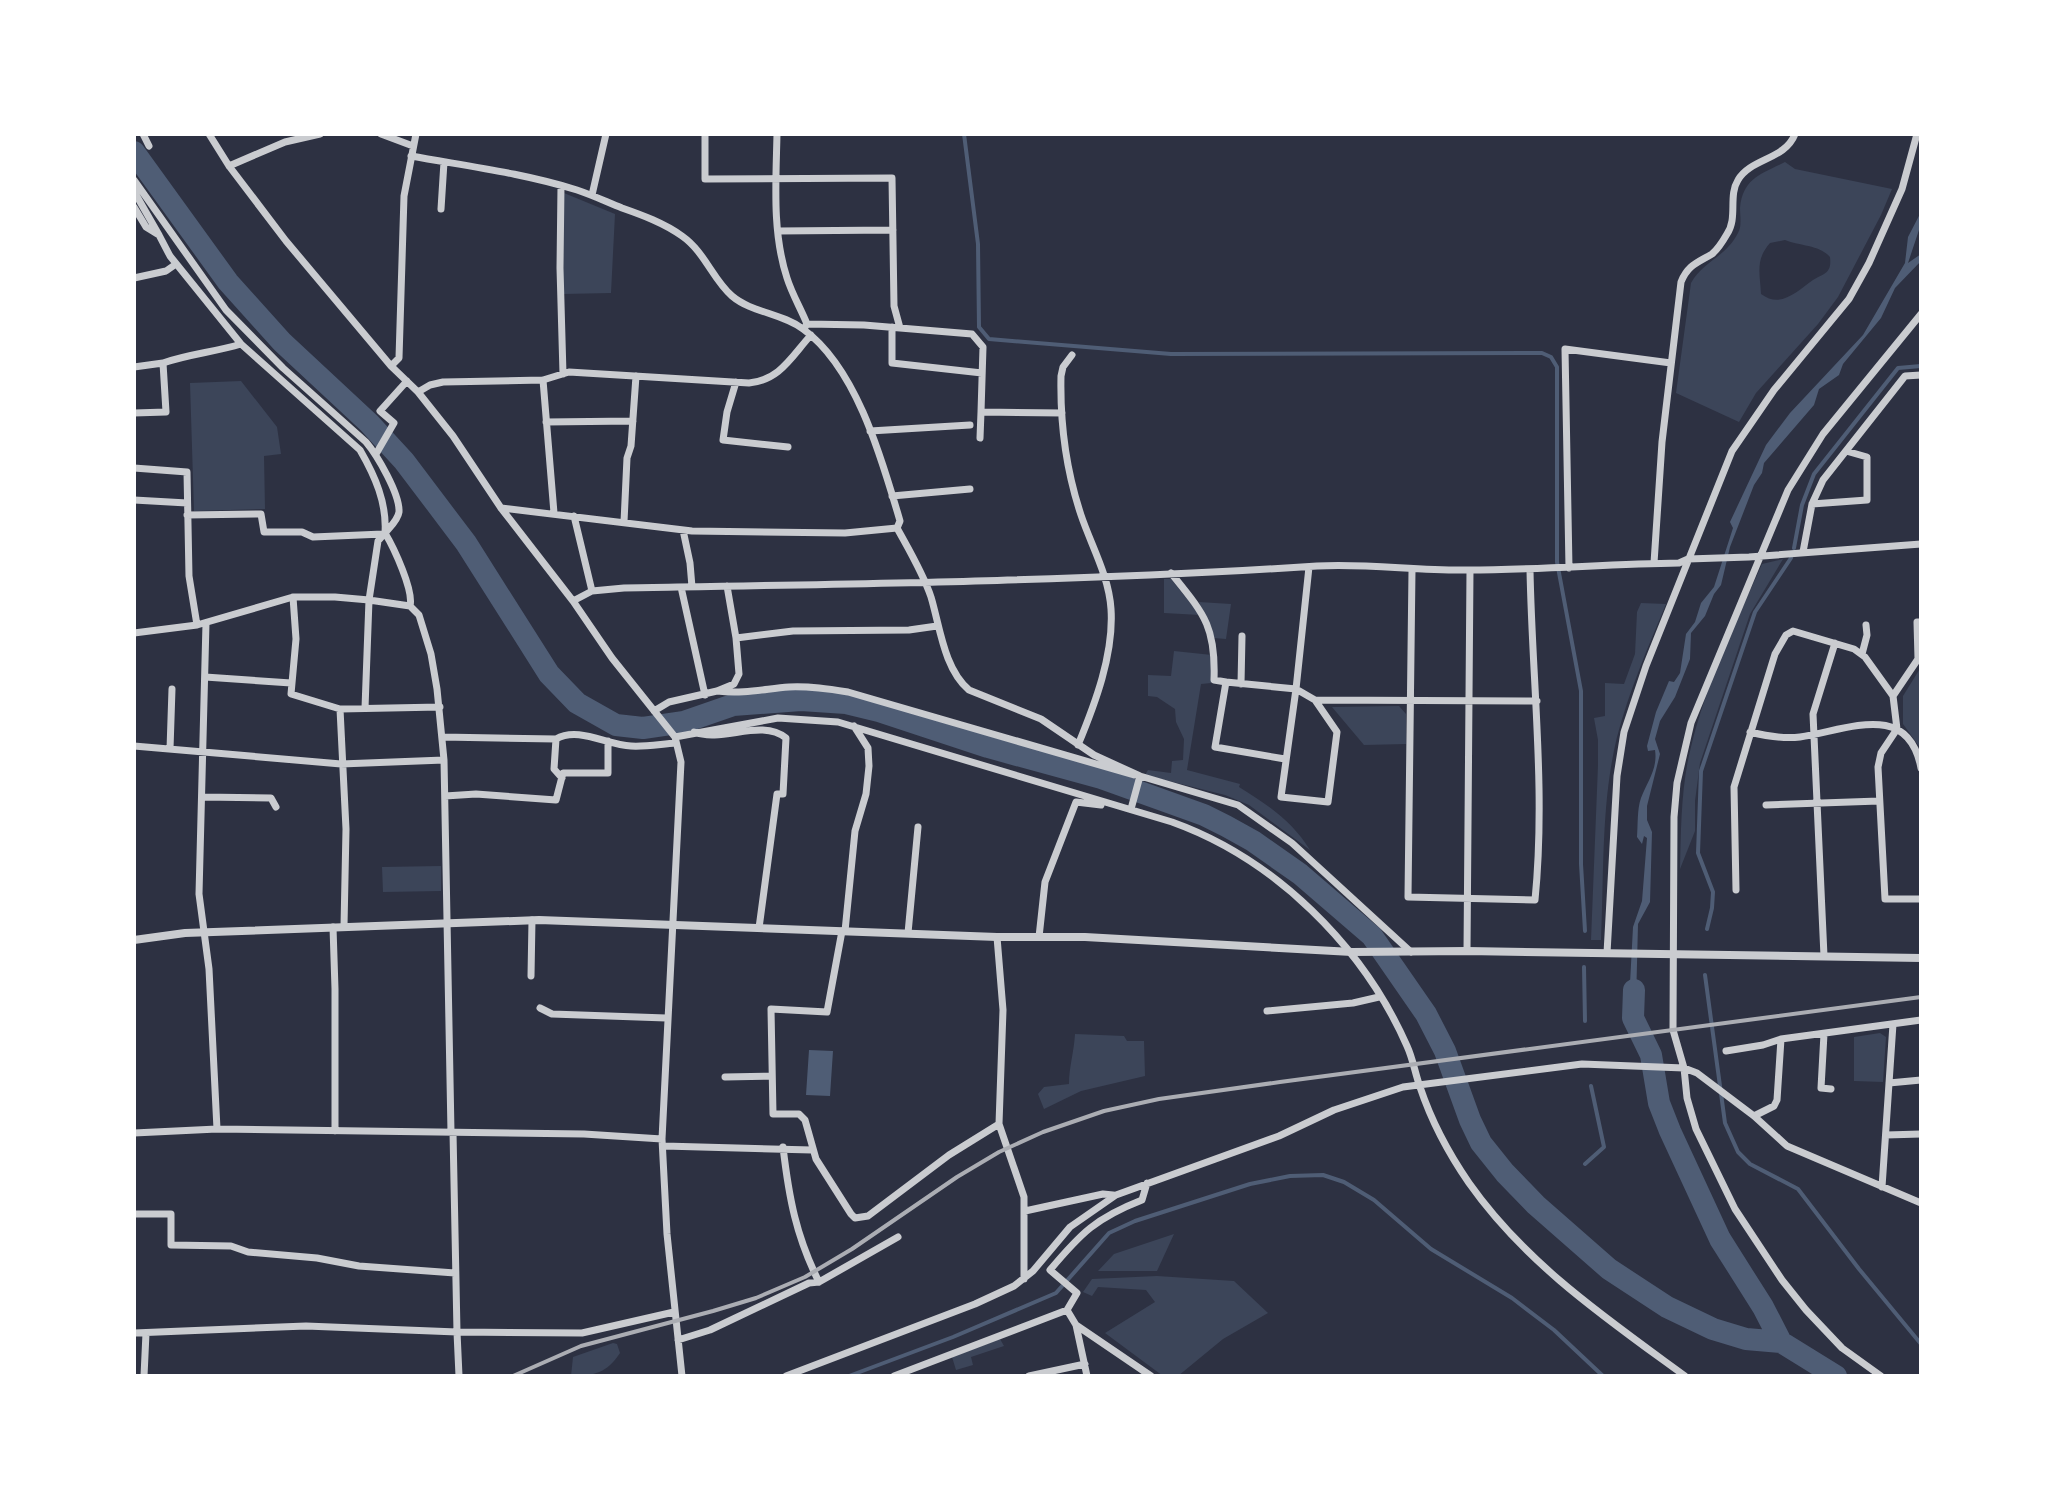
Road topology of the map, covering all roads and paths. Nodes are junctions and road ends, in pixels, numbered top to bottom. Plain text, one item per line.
1 (143, 134) edge
2 (209, 134) edge
3 (320, 134) edge
4 (381, 134) edge
5 (416, 134) edge
6 (606, 134) edge
7 (705, 134) edge
8 (1795, 134) edge
9 (1917, 134) edge
10 (774, 135) edge
11 (285, 138) edge
12 (149, 146) dead end
13 (413, 146) junction
14 (411, 156) junction
15 (444, 162) junction
16 (229, 166) junction
17 (776, 178) junction
18 (134, 182) edge
19 (561, 186) junction
20 (592, 195) junction
21 (134, 207) edge
22 (441, 209) dead end
23 (893, 230) junction
24 (778, 231) junction
25 (159, 235) junction
26 (176, 264) junction
27 (134, 278) edge
28 (1921, 314) edge
29 (806, 327) junction
30 (896, 328) junction
31 (811, 335) junction
32 (241, 344) junction
33 (1072, 355) dead end
34 (163, 363) junction
35 (1671, 363) junction
36 (391, 366) junction
37 (134, 367) edge
38 (982, 373) junction
39 (563, 374) junction
40 (1921, 375) edge
41 (636, 376) junction
42 (543, 380) junction
43 (407, 381) junction
44 (736, 382) junction
45 (418, 392) junction
46 (981, 412) junction
47 (134, 413) edge
48 (1062, 413) junction
49 (633, 421) junction
50 (546, 422) junction
51 (970, 425) dead end
52 (870, 431) junction
53 (980, 438) dead end
54 (788, 447) dead end
55 (378, 451) junction
56 (1846, 451) junction
57 (134, 468) edge
58 (970, 489) dead end
59 (892, 496) junction
60 (134, 500) edge
61 (187, 503) junction
62 (1812, 504) junction
63 (501, 508) junction
64 (554, 513) junction
65 (187, 515) junction
66 (574, 516) junction
67 (624, 522) junction
68 (897, 528) junction
69 (683, 530) junction
70 (385, 533) junction
71 (1921, 544) edge
72 (1803, 552) junction
73 (1761, 555) junction
74 (1688, 559) junction
75 (1654, 563) junction
76 (1309, 567) junction
77 (1567, 568) junction
78 (1412, 570) junction
79 (1470, 570) junction
80 (1530, 570) junction
81 (1171, 573) junction
82 (1103, 575) junction
83 (925, 582) junction
84 (727, 586) junction
85 (681, 587) junction
86 (692, 587) junction
87 (592, 591) junction
88 (293, 597) junction
89 (369, 600) junction
90 (573, 601) junction
91 (410, 606) junction
92 (1921, 622) edge
93 (202, 624) junction
94 (1866, 625) dead end
95 (937, 626) junction
96 (134, 633) edge
97 (1242, 636) dead end
98 (736, 638) junction
99 (1835, 643) junction
100 (1862, 654) junction
101 (1919, 659) edge
102 (205, 677) junction
103 (1226, 682) junction
104 (291, 683) junction
105 (1241, 684) junction
106 (172, 689) dead end
107 (1296, 689) junction
108 (717, 691) junction
109 (705, 695) junction
110 (1893, 696) junction
111 (1315, 700) junction
112 (1411, 700) junction
113 (1470, 701) junction
114 (1537, 701) junction
115 (440, 707) junction
116 (365, 708) junction
117 (340, 709) junction
118 (656, 713) junction
119 (854, 726) junction
120 (1897, 729) junction
121 (694, 732) junction
122 (1750, 732) junction
123 (1815, 734) junction
124 (442, 737) junction
125 (674, 738) junction
126 (556, 739) junction
127 (608, 741) junction
128 (1078, 745) junction
129 (134, 746) edge
130 (170, 749) junction
131 (203, 752) junction
132 (1285, 759) junction
133 (444, 760) junction
134 (341, 764) junction
135 (1921, 768) edge
136 (562, 778) junction
137 (1140, 778) junction
138 (445, 796) junction
139 (202, 797) junction
140 (1879, 801) junction
141 (1766, 805) dead end
142 (1818, 805) junction
143 (276, 807) dead end
144 (1131, 808) junction
145 (918, 827) dead end
146 (1736, 890) dead end
147 (1468, 898) junction
148 (1921, 899) edge
149 (532, 920) junction
150 (446, 922) junction
151 (673, 925) junction
152 (344, 926) junction
153 (333, 927) junction
154 (759, 928) junction
155 (844, 931) junction
156 (203, 933) junction
157 (908, 933) junction
158 (997, 937) junction
159 (1039, 937) junction
160 (134, 940) edge
161 (1467, 951) junction
162 (1355, 952) junction
163 (1411, 952) junction
164 (1610, 953) junction
165 (1669, 953) junction
166 (1824, 956) junction
167 (1921, 958) edge
168 (531, 976) dead end
169 (1379, 997) junction
170 (540, 1008) dead end
171 (1267, 1011) dead end
172 (666, 1018) junction
173 (1921, 1020) edge
174 (1893, 1024) junction
175 (1824, 1034) junction
176 (1781, 1039) junction
177 (1726, 1051) dead end
178 (1680, 1068) junction
179 (771, 1076) junction
180 (725, 1077) dead end
181 (1921, 1080) edge
182 (1889, 1083) junction
183 (1419, 1086) junction
184 (1831, 1089) dead end
185 (1754, 1116) junction
186 (999, 1124) junction
187 (217, 1129) junction
188 (335, 1131) junction
189 (452, 1132) junction
190 (134, 1133) edge
191 (1921, 1134) edge
192 (1886, 1135) junction
193 (663, 1142) junction
194 (783, 1147) junction
195 (812, 1150) junction
196 (1147, 1183) junction
197 (1882, 1187) junction
198 (1116, 1195) junction
199 (1921, 1203) edge
200 (1025, 1211) junction
201 (134, 1214) edge
202 (898, 1237) dead end
203 (455, 1273) junction
204 (1024, 1279) junction
205 (819, 1282) junction
206 (1067, 1310) junction
207 (674, 1312) junction
208 (1076, 1325) junction
209 (457, 1332) junction
210 (134, 1333) edge
211 (146, 1333) junction
212 (678, 1340) junction
213 (1085, 1364) junction
214 (144, 1376) edge
215 (459, 1376) edge
216 (682, 1376) edge
217 (786, 1376) edge
218 (894, 1376) edge
219 (1029, 1376) edge
220 (1087, 1376) edge
221 (1151, 1376) edge
222 (1685, 1376) edge
223 (1881, 1376) edge

1 - 12 street
2 - 16 street
3 - 11 street
4 - 13 street
5 - 13 street
6 - 20 street
7 - 17 street
8 - 35 street
9 - 74 street
10 - 17 street
11 - 16 street
13 - 14 street
14 - 15 street
14 - 36 street
15 - 19 street
15 - 22 street
16 - 36 street
17 - 23 street
17 - 24 street
18 - 25 street
18 - 55 street
19 - 20 street
19 - 39 street
20 - 29 street
21 - 25 street
23 - 24 street
23 - 30 street
24 - 29 street
25 - 26 street
26 - 27 street
26 - 32 street
28 - 73 street
29 - 30 street
29 - 31 street
30 - 38 street
30 - 38 street
31 - 44 street
31 - 52 street
32 - 34 street
32 - 70 street
33 - 48 street
34 - 37 street
34 - 47 street
35 - 75 street
35 - 77 street
36 - 43 street
38 - 46 street
39 - 41 street
39 - 42 street
40 - 56 street
41 - 44 street
41 - 49 street
42 - 45 street
42 - 50 street
43 - 45 street
43 - 55 street
44 - 54 street
45 - 63 street
46 - 48 street
46 - 53 street
48 - 82 street
49 - 50 street
49 - 67 street
50 - 64 street
51 - 52 street
52 - 59 street
55 - 70 street
56 - 62 street
56 - 62 street
57 - 61 street
58 - 59 street
59 - 68 street
60 - 61 street
61 - 65 street
62 - 72 street
63 - 64 street
63 - 90 street
64 - 66 street
65 - 70 street
65 - 93 street
66 - 67 street
66 - 87 street
67 - 69 street
68 - 69 street
68 - 83 street
69 - 86 street
70 - 89 street
70 - 91 street
71 - 72 street
72 - 73 street
73 - 74 street
73 - 165 street
74 - 75 street
74 - 164 street
75 - 77 street
76 - 78 street
76 - 81 street
76 - 107 street
77 - 80 street
78 - 79 street
78 - 112 street
79 - 80 street
79 - 113 street
80 - 114 street
81 - 82 street
81 - 103 street
82 - 83 street
82 - 128 street
83 - 84 street
83 - 95 street
84 - 86 street
84 - 98 street
85 - 86 street
85 - 87 street
85 - 109 street
87 - 90 street
88 - 89 street
88 - 93 street
88 - 104 street
89 - 91 street
89 - 116 street
90 - 118 street
91 - 115 street
92 - 101 street
93 - 96 street
93 - 102 street
94 - 100 street
95 - 98 street
95 - 128 street
97 - 105 street
98 - 108 street
99 - 100 street
99 - 122 street
99 - 123 street
100 - 110 street
101 - 110 street
102 - 104 street
102 - 131 street
103 - 105 street
103 - 132 street
104 - 117 street
105 - 107 street
106 - 130 street
107 - 111 street
107 - 132 street
108 - 109 street
108 - 137 street
109 - 118 street
110 - 120 street
111 - 112 street
111 - 132 street
112 - 113 street
112 - 147 street
113 - 114 street
113 - 147 street
114 - 147 street
115 - 116 street
115 - 124 street
116 - 117 street
117 - 134 street
118 - 125 street
119 - 121 street
119 - 144 street
119 - 155 street
120 - 123 street
120 - 135 street
120 - 140 street
121 - 125 street
121 - 154 street
122 - 123 street
122 - 146 street
123 - 142 street
124 - 126 street
124 - 133 street
125 - 127 street
125 - 151 street
126 - 127 street
126 - 136 street
127 - 136 street
128 - 137 street
129 - 130 street
130 - 131 street
131 - 134 street
131 - 139 street
133 - 134 street
133 - 138 street
134 - 152 street
136 - 138 street
137 - 144 street
137 - 163 street
138 - 150 street
139 - 143 street
139 - 156 street
140 - 142 street
140 - 148 street
141 - 142 street
142 - 166 street
144 - 159 street
144 - 162 street
145 - 157 street
147 - 161 street
149 - 150 street
149 - 151 street
149 - 168 street
150 - 152 street
150 - 189 street
151 - 154 street
151 - 172 street
152 - 153 street
153 - 156 street
153 - 188 street
154 - 155 street
155 - 157 street
155 - 179 street
156 - 160 street
156 - 187 street
157 - 158 street
158 - 159 street
158 - 186 street
159 - 162 street
161 - 163 street
161 - 164 street
162 - 163 street
162 - 169 street
164 - 165 street
165 - 166 street
165 - 178 street
166 - 167 street
169 - 171 street
169 - 183 street
170 - 172 street
172 - 193 street
173 - 174 street
174 - 175 street
174 - 182 street
175 - 176 street
175 - 184 street
176 - 177 street
176 - 185 street
178 - 183 street
178 - 185 street
178 - 223 street
179 - 180 street
179 - 195 street
181 - 182 street
182 - 192 street
183 - 196 street
183 - 222 street
185 - 197 street
186 - 195 street
186 - 200 street
187 - 188 street
187 - 190 street
188 - 189 street
189 - 193 street
189 - 203 street
191 - 192 street
192 - 197 street
193 - 194 street
193 - 207 street
194 - 195 street
194 - 205 street
196 - 198 street
196 - 206 street
197 - 199 street
198 - 200 street
198 - 204 street
200 - 204 street
201 - 203 street
202 - 205 street
203 - 209 street
204 - 217 street
205 - 212 street
206 - 208 street
206 - 218 street
207 - 209 street
207 - 212 street
208 - 213 street
208 - 221 street
209 - 211 street
209 - 215 street
210 - 211 street
211 - 214 street
212 - 216 street
213 - 219 street
213 - 220 street

